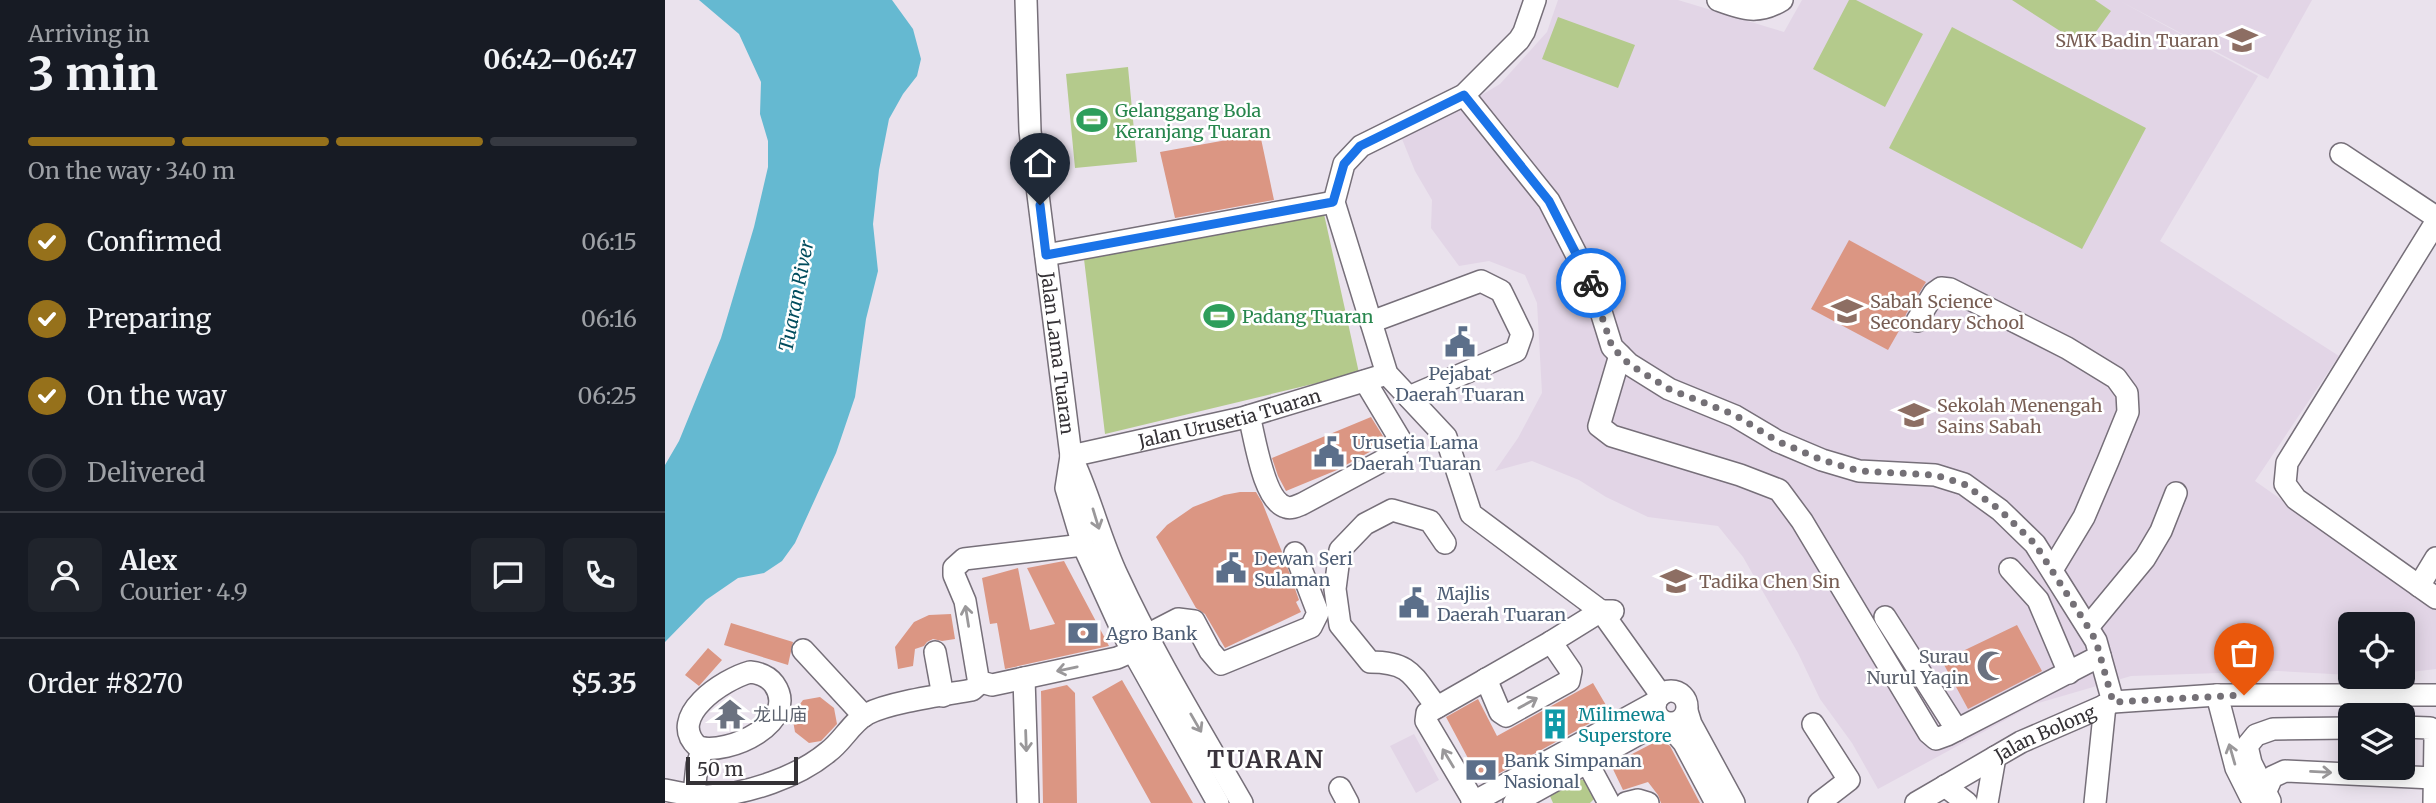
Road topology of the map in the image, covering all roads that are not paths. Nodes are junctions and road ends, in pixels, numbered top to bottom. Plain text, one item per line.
1 (1026, 0) edge
2 (1535, 0) edge
3 (1718, 0) edge
4 (1782, 0) edge
5 (1464, 95) junction
6 (2341, 154) dead end
7 (1333, 202) junction
8 (2436, 220) edge
9 (1046, 255) junction
10 (1917, 321) dead end
11 (1371, 322) junction
12 (1620, 355) junction
13 (1387, 374) junction
14 (1365, 381) junction
15 (1409, 397) junction
16 (1249, 416) junction
17 (1071, 456) junction
18 (2176, 493) dead end
19 (1445, 543) dead end
20 (1083, 545) junction
21 (1295, 553) dead end
22 (2436, 558) edge
23 (2010, 569) dead end
24 (2052, 570) junction
25 (2427, 592) edge
26 (1601, 611) junction
27 (1885, 617) dead end
28 (2088, 627) junction
29 (1551, 642) junction
30 (1140, 643) junction
31 (803, 650) dead end
32 (935, 652) dead end
33 (2100, 656) junction
34 (2069, 673) junction
35 (1024, 678) junction
36 (1486, 679) junction
37 (981, 682) junction
38 (2217, 695) junction
39 (2436, 695) edge
40 (943, 696) junction
41 (2109, 704) junction
42 (1664, 706) junction
43 (1437, 707) junction
44 (864, 716) junction
45 (1812, 724) dead end
46 (2415, 727) edge
47 (2338, 728) edge
48 (1957, 730) junction
49 (703, 748) dead end
50 (1995, 757) junction
51 (1587, 762) junction
52 (2433, 778) junction
53 (1945, 786) junction
54 (665, 790) edge
55 (1539, 797) edge
56 (693, 799) edge
57 (2260, 800) edge
58 (1473, 802) edge
59 (1028, 803) edge
60 (1218, 803) edge
61 (1242, 803) edge
62 (1514, 803) edge
63 (1609, 803) edge
64 (1626, 803) edge
65 (1648, 803) edge
66 (1717, 803) edge
67 (1734, 803) edge
68 (1819, 803) edge
69 (1916, 803) edge
70 (1967, 803) edge
71 (1987, 803) edge
72 (2095, 803) edge
73 (2434, 803) edge

1 - 9 street, Jalan Lama Tuaran
2 - 5 street
3 - 4 street
5 - 7 street
5 - 12 street
6 - 8 street
7 - 9 street
7 - 11 street
8 - 25 street
9 - 17 street, Jalan Lama Tuaran
10 - 24 street
11 - 13 street
11 - 15 street
12 - 24 street
12 - 48 street
13 - 14 street, Jalan Urusetia Tuaran
13 - 15 street
14 - 16 street, Jalan Urusetia Tuaran
14 - 16 street
15 - 26 street
16 - 17 street, Jalan Urusetia Tuaran
17 - 20 street, Jalan Lama Tuaran
17 -> 30 street, Jalan Lama Tuaran
18 - 28 street
19 - 43 street
20 - 30 street, Jalan Lama Tuaran
37 -> 20 street
21 - 30 street
22 - 25 street
23 - 34 street
24 - 28 street
26 - 29 street
26 - 42 street
27 - 48 street
28 - 33 street
29 - 36 street
36 -> 29 street
30 -> 35 street
30 - 60 street, Jalan Lama Tuaran
30 -> 61 street, Jalan Lama Tuaran
31 - 44 street
32 - 40 street
33 - 34 street
33 - 41 street
34 - 48 street
35 - 37 street
35 -> 59 street
36 - 43 street
37 - 40 street
38 - 39 street, Jalan Bolong
38 - 41 street, Jalan Bolong
57 -> 38 street
40 - 44 street
41 - 50 street, Jalan Bolong
41 - 72 street
42 - 51 street
42 - 58 street
42 - 66 street
42 - 67 street
58 -> 43 street
44 - 56 street
45 - 68 street
46 - 52 street
47 - 57 street
49 - 56 street
50 - 53 street, Jalan Bolong
50 - 71 street
51 - 55 street
51 - 63 street
57 -> 52 street
52 - 73 street
53 - 69 street, Jalan Bolong
53 - 70 street
54 - 56 street
55 - 62 street
64 - 65 street

